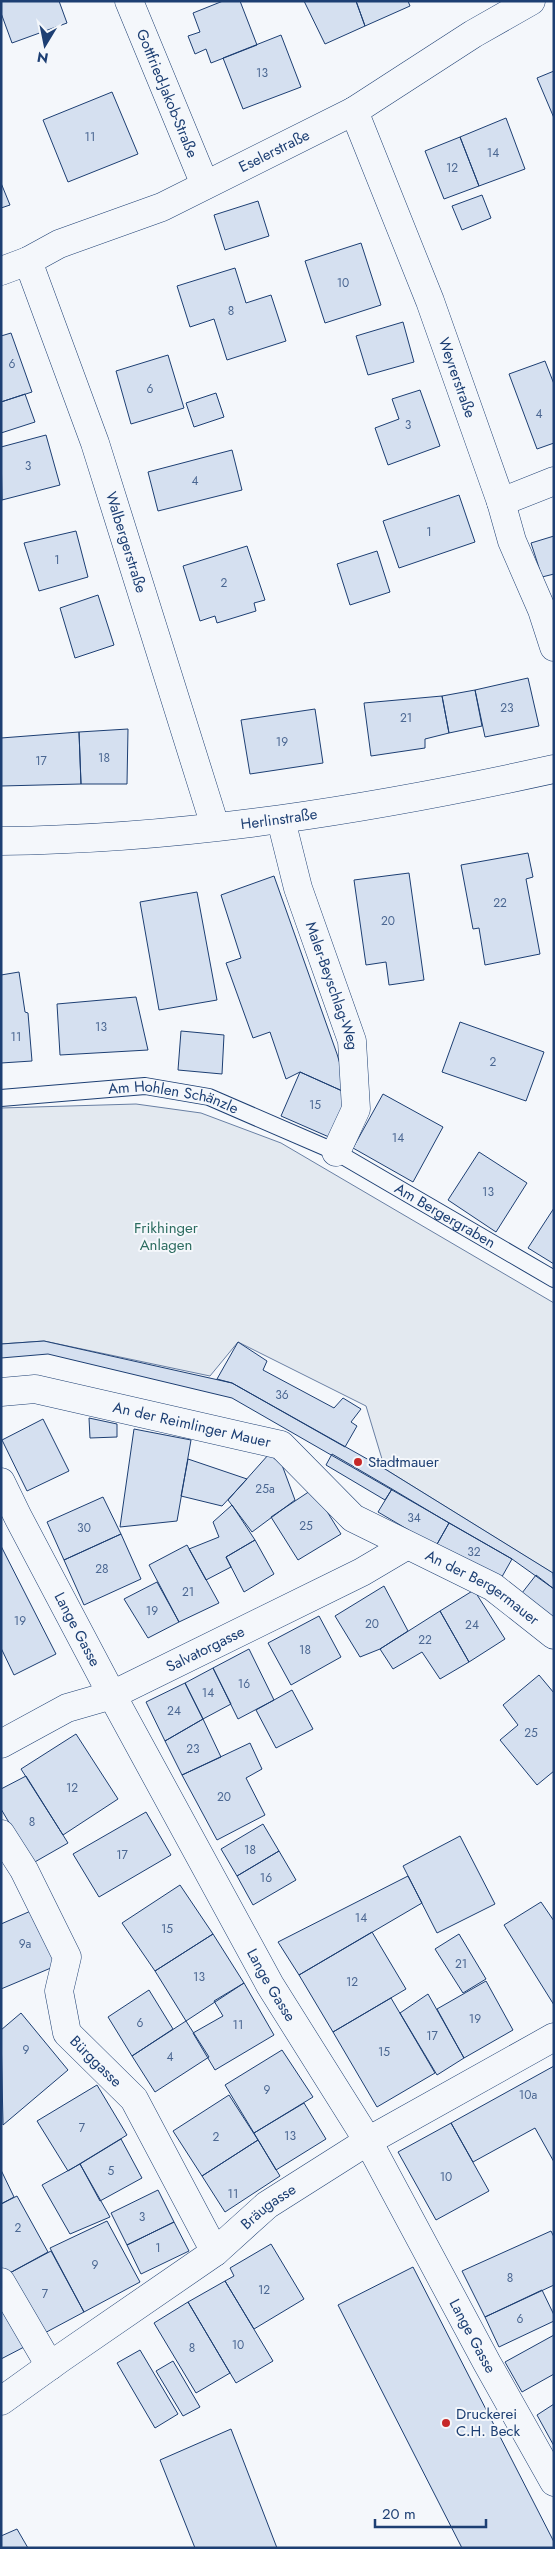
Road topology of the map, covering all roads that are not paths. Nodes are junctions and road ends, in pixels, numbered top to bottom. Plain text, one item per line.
1 (129, 1) edge
2 (531, 1) edge
3 (354, 111) junction
4 (205, 185) junction
5 (28, 261) junction
6 (1, 271) edge
7 (554, 481) edge
8 (501, 502) junction
9 (554, 647) edge
10 (554, 769) edge
11 (280, 820) junction
12 (216, 826) junction
13 (1, 841) edge
14 (1, 1098) edge
15 (336, 1152) junction
16 (554, 1279) edge
17 (1, 1392) edge
18 (1, 1482) edge
19 (406, 1546) junction
20 (554, 1636) edge
21 (112, 1695) junction
22 (1, 1744) edge
23 (1, 1834) edge
24 (554, 2037) edge
25 (368, 2141) junction
26 (215, 2252) junction
27 (1, 2282) edge
28 (50, 2366) junction
29 (1, 2402) edge
30 (554, 2482) edge

1 - 4 street, Gottfried-Jakob-Straße
2 - 3 street, Eselerstraße
3 - 4 street, Eselerstraße
3 - 8 street, Weyrerstraße
4 - 5 street, Eselerstraße
5 - 6 street, Eselerstraße
5 - 12 street, Walbergerstraße
7 - 8 street
8 - 9 street, Weyrerstraße
10 - 11 street, Herlinstraße
11 - 12 street, Herlinstraße
11 - 15 street, Maler-Beyschlag-Weg
12 - 13 street, Herlinstraße
14 - 15 lane, Am Hohlen Schänzle
15 - 16 lane, Am Bergergraben
17 - 19 street, An der Reimlinger Mauer
18 - 21 street, Lange Gasse
19 - 20 street, An der Bergermauer
19 - 21 street, Salvatorgasse
21 - 22 street, Salvatorgasse
21 - 25 street, Lange Gasse
23 - 26 street, Bürggasse
24 - 25 street, Bräugasse
25 - 26 street, Bräugasse
25 - 30 street, Lange Gasse
26 - 28 street, Bräugasse
27 - 28 street
28 - 29 street, Bräugasse

